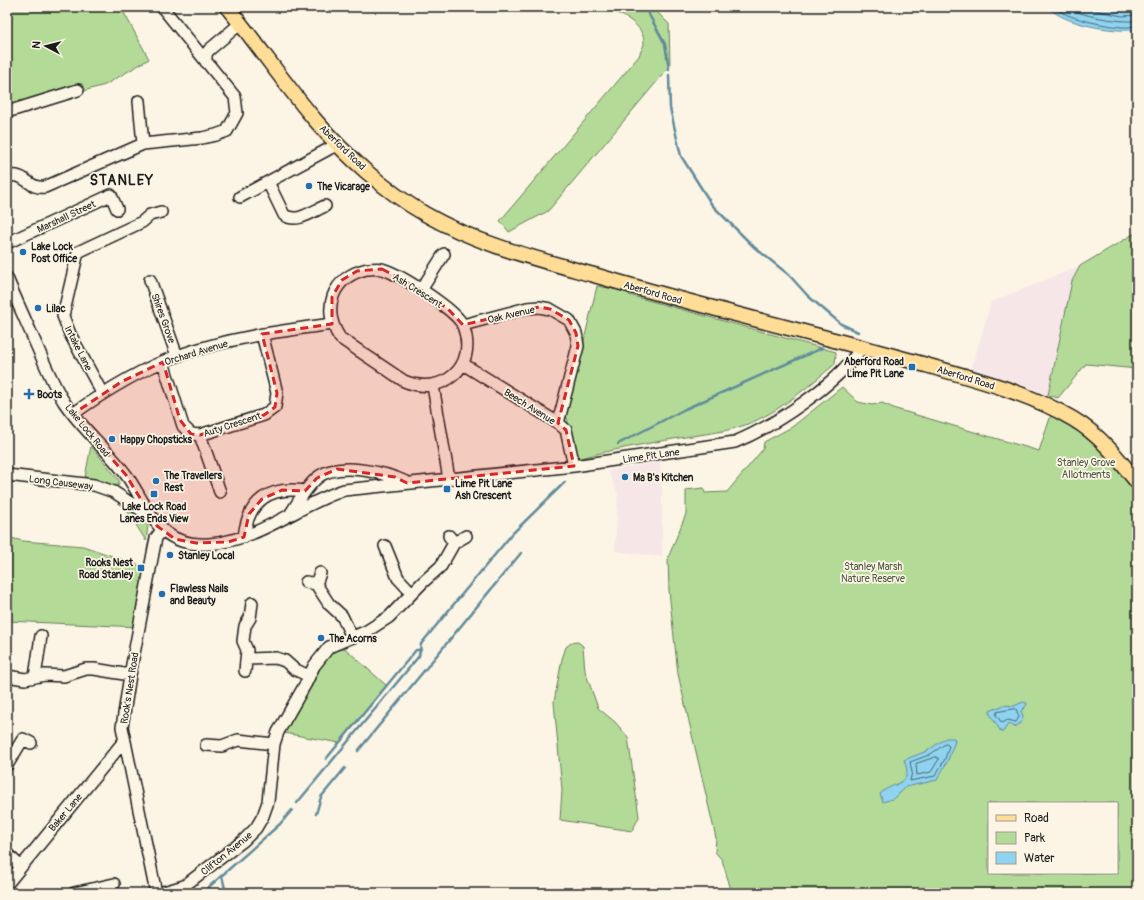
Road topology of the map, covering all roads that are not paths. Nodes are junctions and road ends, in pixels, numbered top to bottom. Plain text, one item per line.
1 (162, 7) edge
2 (227, 7) edge
3 (241, 23) junction
4 (206, 62) junction
5 (78, 90) dead end
6 (138, 99) dead end
7 (7, 112) edge
8 (143, 144) junction
9 (338, 144) junction
10 (7, 177) edge
11 (268, 182) junction
12 (240, 197) dead end
13 (325, 206) dead end
14 (117, 209) dead end
15 (161, 212) dead end
16 (7, 243) edge
17 (444, 254) dead end
18 (7, 278) edge
19 (150, 280) dead end
20 (421, 290) junction
21 (332, 324) junction
22 (463, 325) junction
23 (262, 334) junction
24 (862, 347) junction
25 (177, 356) junction
26 (163, 362) junction
27 (463, 364) junction
28 (433, 386) junction
29 (102, 393) junction
30 (73, 414) junction
31 (558, 422) junction
32 (200, 435) junction
33 (574, 466) junction
34 (7, 476) edge
35 (449, 479) junction
36 (1137, 482) edge
37 (407, 483) junction
38 (131, 484) junction
39 (305, 491) junction
40 (114, 492) junction
41 (220, 492) dead end
42 (290, 514) junction
43 (149, 515) junction
44 (162, 530) junction
45 (244, 536) junction
46 (466, 536) dead end
47 (385, 546) dead end
48 (314, 579) dead end
49 (412, 593) junction
50 (252, 603) dead end
51 (41, 636) dead end
52 (352, 637) junction
53 (246, 658) junction
54 (245, 671) dead end
55 (7, 676) edge
56 (130, 676) junction
57 (309, 676) junction
58 (35, 677) junction
59 (124, 741) junction
60 (31, 742) dead end
61 (274, 744) junction
62 (206, 745) dead end
63 (7, 765) edge
64 (7, 854) edge
65 (20, 866) junction
66 (7, 884) edge
67 (114, 884) dead end
68 (102, 890) edge
69 (74, 893) edge
70 (156, 893) edge
71 (160, 893) edge

1 - 4 street
2 - 3 main road, Aberford Road
3 - 4 street
3 - 9 main road, Aberford Road
4 - 8 street
5 - 7 street
6 - 8 street
8 - 10 street
9 - 11 street
9 - 24 main road, Aberford Road
11 - 12 street
11 - 13 street
14 - 16 street, Marshall Street
15 - 29 street, Intake Lane
17 - 20 street
18 - 30 street, Lake Lock Road
19 - 25 street, Shires Grove
20 - 21 street, Ash Crescent
20 - 22 street, Ash Crescent
21 - 23 street, Orchard Avenue
21 - 28 street, Ash Crescent
22 - 27 street
22 - 31 street, Oak Avenue
23 - 25 street, Orchard Avenue
23 - 32 street, Auty Crescent
24 - 33 street, Lime Pit Lane
24 - 36 main road, Aberford Road
25 - 26 street, Orchard Avenue
26 - 29 street, Orchard Avenue
26 - 32 street, Auty Crescent
27 - 28 street
27 - 31 street, Beech Avenue
28 - 35 street
29 - 30 street, Orchard Avenue
30 - 38 street, Lake Lock Road
31 - 33 street, Beech Avenue
32 - 41 street
33 - 35 street, Lime Pit Lane
34 - 40 street, Long Causeway
35 - 37 street, Lime Pit Lane
37 - 39 street, Lime Pit Lane
37 - 42 street, Lime Pit Lane
38 - 40 street
38 - 43 street, Lake Lock Road
39 - 42 street, Lime Pit Lane
39 - 45 street
40 - 43 street, Long Causeway
42 - 45 street, Lime Pit Lane
43 - 44 street, Lake Lock Road
44 - 45 street, Lime Pit Lane
44 - 56 street, Rook's Nest Road
46 - 49 street, Clifton Avenue
47 - 49 street
48 - 52 street
49 - 52 street, Clifton Avenue
50 - 53 street
51 - 58 street
52 - 57 street, Clifton Avenue
53 - 54 street
53 - 57 street
55 - 58 street
56 - 58 street
56 - 59 street, Rook's Nest Road
57 - 61 street, Clifton Avenue
59 - 65 street, Baker Lane
59 - 70 street, Rook's Nest Road
60 - 63 street
61 - 62 street
61 - 71 street, Clifton Avenue
64 - 65 street
65 - 66 street, Baker Lane
67 - 68 street
68 - 69 street

